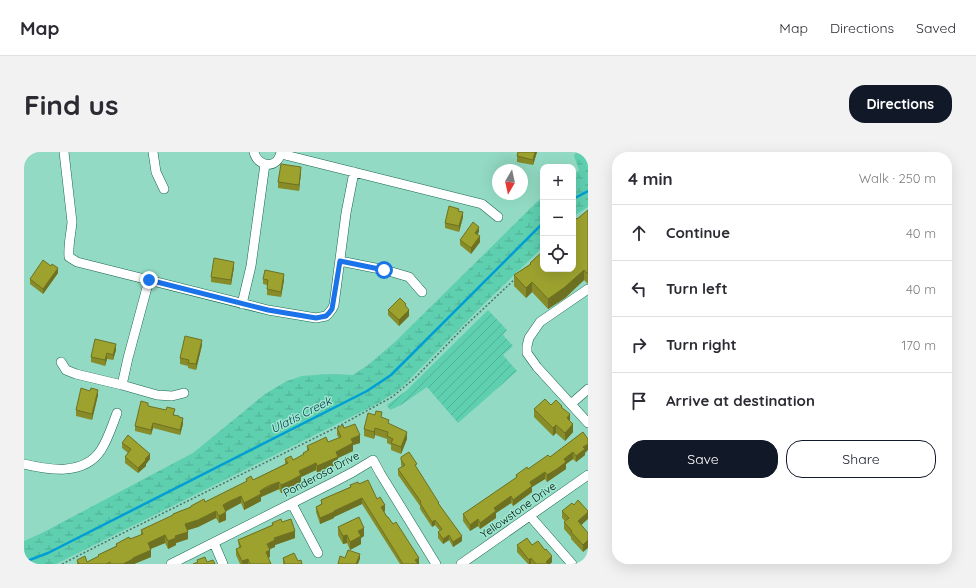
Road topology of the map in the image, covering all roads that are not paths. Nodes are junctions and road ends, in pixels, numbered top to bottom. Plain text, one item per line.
1 (64, 152) edge
2 (153, 152) edge
3 (254, 152) edge
4 (281, 153) edge
5 (265, 164) junction
6 (354, 172) junction
7 (164, 189) dead end
8 (498, 217) dead end
9 (340, 261) junction
10 (149, 280) junction
11 (588, 289) edge
12 (422, 292) dead end
13 (242, 304) junction
14 (61, 362) dead end
15 (122, 385) junction
16 (588, 389) edge
17 (184, 393) dead end
18 (571, 404) junction
19 (117, 413) dead end
20 (588, 423) edge
21 (24, 464) edge
22 (588, 475) edge
23 (292, 504) junction
24 (530, 516) junction
25 (214, 543) junction
26 (318, 553) dead end
27 (171, 564) edge
28 (224, 564) edge
29 (436, 564) edge
30 (461, 564) edge
31 (572, 564) edge

1 - 10 street
2 - 7 street
3 - 5 street
4 - 5 street
4 - 6 street
5 - 13 street
6 - 8 street
6 - 9 street
9 - 12 street
9 - 13 street
10 - 13 street
10 - 15 street
11 - 18 street
14 - 15 street
15 - 17 street
16 - 18 street
18 - 20 street
19 - 21 street
22 - 24 street, Yellowstone Drive
23 - 25 street, Ponderosa Drive
23 - 26 street
23 - 29 street, Ponderosa Drive
24 - 30 street, Yellowstone Drive
24 - 31 street
25 - 27 street, Ponderosa Drive
25 - 28 street

